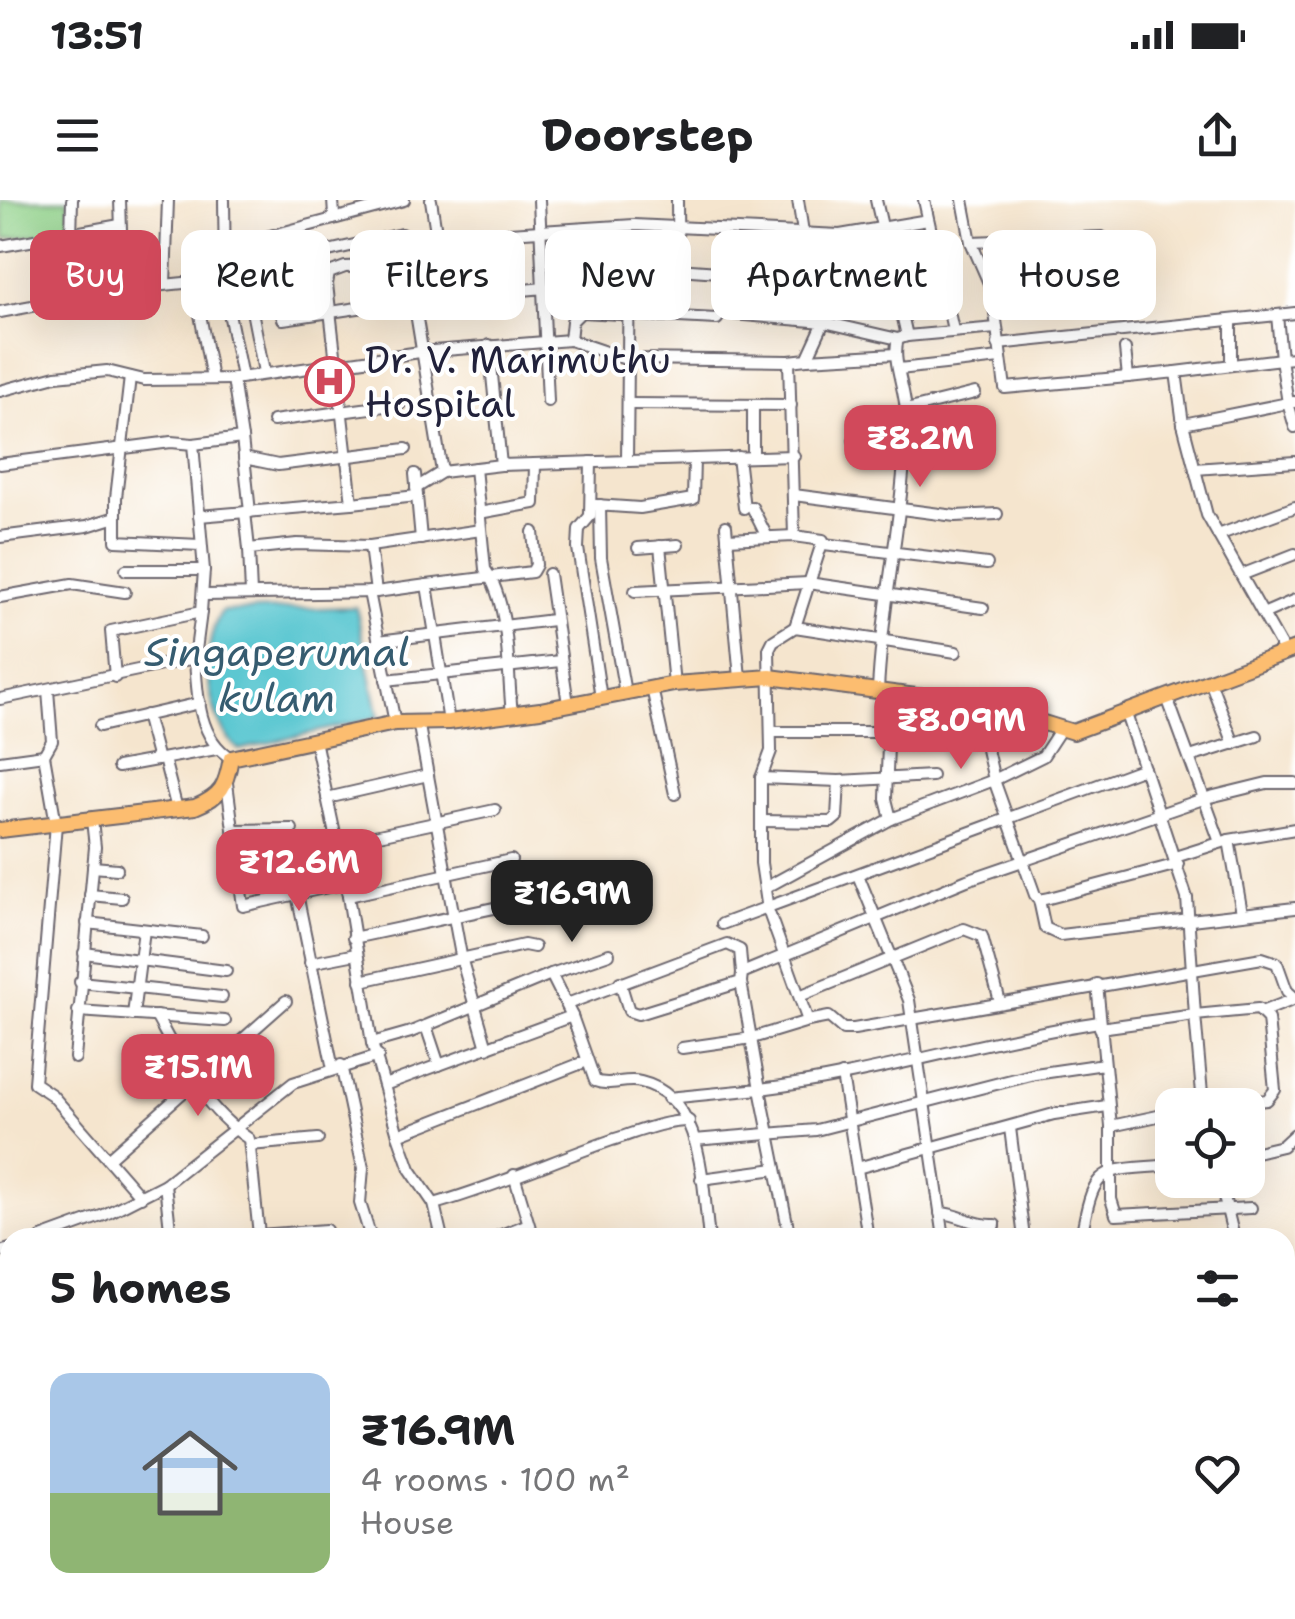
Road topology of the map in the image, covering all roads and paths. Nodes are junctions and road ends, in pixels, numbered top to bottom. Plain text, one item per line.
1 (72, 200) edge
2 (120, 200) edge
3 (168, 200) edge
4 (224, 200) edge
5 (333, 200) edge
6 (404, 200) edge
7 (430, 200) edge
8 (539, 200) edge
9 (677, 200) edge
10 (798, 200) edge
11 (876, 200) edge
12 (924, 200) edge
13 (963, 200) edge
14 (334, 216) junction
15 (928, 220) junction
16 (120, 226) junction
17 (676, 227) junction
18 (71, 230) edge
19 (102, 230) edge
20 (120, 230) edge
21 (225, 230) edge
22 (286, 230) edge
23 (540, 230) junction
24 (722, 230) edge
25 (803, 230) edge
26 (881, 230) joint
27 (30, 241) edge
28 (971, 242) junction
29 (983, 242) edge
30 (0, 244) edge
31 (350, 267) edge
32 (983, 269) edge
33 (181, 283) edge
34 (161, 284) edge
35 (165, 284) junction
36 (545, 288) joint
37 (525, 290) edge
38 (30, 306) edge
39 (350, 308) edge
40 (330, 310) edge
41 (333, 310) junction
42 (0, 312) edge
43 (1295, 313) edge
44 (1277, 315) junction
45 (201, 320) edge
46 (230, 320) edge
47 (254, 320) edge
48 (415, 320) edge
49 (546, 320) edge
50 (573, 320) edge
51 (626, 320) edge
52 (803, 320) edge
53 (900, 320) edge
54 (995, 320) edge
55 (1232, 320) junction
56 (824, 322) junction
57 (996, 328) junction
58 (953, 330) junction
59 (903, 337) junction
60 (546, 339) junction
61 (570, 340) junction
62 (998, 344) junction
63 (489, 345) junction
64 (1125, 349) dead end
65 (420, 352) junction
66 (896, 354) junction
67 (1000, 358) junction
68 (1295, 358) edge
69 (807, 359) junction
70 (1281, 359) junction
71 (626, 360) junction
72 (789, 361) junction
73 (337, 362) junction
74 (1231, 364) junction
75 (899, 368) junction
76 (264, 372) junction
77 (1176, 372) junction
78 (130, 377) junction
79 (1128, 377) junction
80 (238, 378) junction
81 (212, 379) junction
82 (0, 391) edge
83 (975, 393) dead end
84 (548, 401) dead end
85 (1292, 402) edge
86 (400, 404) dead end
87 (628, 404) junction
88 (792, 404) junction
89 (753, 405) junction
90 (340, 410) junction
91 (906, 410) junction
92 (272, 421) dead end
93 (1183, 424) junction
94 (1295, 427) edge
95 (242, 438) junction
96 (854, 440) dead end
97 (905, 440) junction
98 (193, 444) junction
99 (121, 448) junction
100 (406, 449) dead end
101 (753, 456) junction
102 (794, 456) junction
103 (738, 457) junction
104 (244, 458) junction
105 (346, 458) junction
106 (694, 458) junction
107 (627, 461) junction
108 (591, 462) junction
109 (1295, 462) edge
110 (0, 464) edge
111 (535, 464) junction
112 (501, 465) junction
113 (475, 468) junction
114 (1195, 470) junction
115 (442, 472) junction
116 (415, 474) dead end
117 (417, 492) junction
118 (794, 494) junction
119 (352, 503) junction
120 (595, 505) junction
121 (898, 507) junction
122 (1295, 507) edge
123 (248, 512) junction
124 (479, 513) junction
125 (997, 514) dead end
126 (199, 516) junction
127 (116, 518) junction
128 (726, 526) dead end
129 (481, 530) junction
130 (533, 532) dead end
131 (1218, 535) junction
132 (0, 536) edge
133 (794, 536) junction
134 (766, 537) junction
135 (420, 539) junction
136 (727, 539) junction
137 (824, 544) junction
138 (200, 545) junction
139 (678, 545) dead end
140 (370, 546) junction
141 (660, 546) junction
142 (638, 548) dead end
143 (249, 549) junction
144 (893, 551) junction
145 (1295, 554) edge
146 (988, 564) dead end
147 (126, 570) dead end
148 (204, 570) junction
149 (550, 574) dead end
150 (1241, 575) junction
151 (492, 579) junction
152 (808, 582) junction
153 (427, 585) junction
154 (732, 586) junction
155 (664, 589) junction
156 (635, 591) dead end
157 (126, 592) dead end
158 (372, 592) junction
159 (252, 594) junction
160 (205, 595) junction
161 (0, 597) edge
162 (888, 597) junction
163 (1295, 600) edge
164 (983, 608) dead end
165 (200, 612) junction
166 (1263, 614) junction
167 (554, 620) junction
168 (502, 624) junction
169 (795, 626) junction
170 (435, 634) junction
171 (378, 641) junction
172 (880, 642) junction
173 (1290, 651) edge
174 (956, 652) dead end
175 (195, 658) junction
176 (560, 660) junction
177 (507, 668) junction
178 (444, 675) junction
179 (116, 677) junction
180 (770, 677) junction
181 (740, 678) junction
182 (386, 680) junction
183 (1210, 680) junction
184 (674, 684) junction
185 (652, 688) junction
186 (48, 690) junction
187 (884, 691) junction
188 (625, 693) junction
189 (601, 698) junction
190 (0, 699) edge
191 (1168, 700) junction
192 (200, 703) junction
193 (568, 704) junction
194 (985, 705) junction
195 (512, 714) junction
196 (1126, 714) junction
197 (146, 716) junction
198 (418, 720) junction
199 (449, 722) junction
200 (395, 723) junction
201 (100, 726) dead end
202 (1060, 730) junction
203 (772, 732) junction
204 (984, 732) junction
205 (891, 734) junction
206 (1257, 736) dead end
207 (315, 740) junction
208 (1234, 744) junction
209 (216, 749) junction
210 (44, 755) junction
211 (1190, 757) junction
212 (232, 758) junction
213 (161, 759) junction
214 (0, 761) edge
215 (118, 767) dead end
216 (1144, 768) junction
217 (428, 775) junction
218 (932, 776) dead end
219 (761, 778) junction
220 (886, 778) junction
221 (994, 780) junction
222 (839, 781) junction
223 (227, 783) junction
224 (1295, 783) edge
225 (676, 794) dead end
226 (327, 798) junction
227 (1206, 798) junction
228 (177, 809) junction
229 (495, 810) dead end
230 (1158, 814) junction
231 (1007, 816) junction
232 (892, 819) junction
233 (92, 820) junction
234 (761, 821) junction
235 (438, 823) junction
236 (56, 824) junction
237 (292, 829) dead end
238 (1295, 829) edge
239 (0, 830) edge
240 (234, 830) junction
241 (1225, 841) junction
242 (337, 844) junction
243 (511, 860) dead end
244 (1176, 860) junction
245 (1022, 861) junction
246 (240, 865) junction
247 (294, 866) dead end
248 (92, 867) junction
249 (117, 869) dead end
250 (448, 874) junction
251 (858, 875) junction
252 (346, 883) junction
253 (765, 888) junction
254 (297, 894) junction
255 (90, 895) junction
256 (348, 896) junction
257 (122, 898) dead end
258 (541, 898) dead end
259 (1038, 900) junction
260 (1295, 908) edge
261 (768, 910) junction
262 (1242, 913) junction
263 (453, 914) junction
264 (877, 918) junction
265 (1191, 920) junction
266 (87, 923) junction
267 (722, 924) dead end
268 (144, 930) junction
269 (202, 936) dead end
270 (353, 938) junction
271 (534, 946) dead end
272 (84, 953) junction
273 (356, 954) junction
274 (609, 954) dead end
275 (788, 957) junction
276 (894, 958) junction
277 (139, 960) junction
278 (462, 961) junction
279 (310, 963) junction
280 (1194, 969) junction
281 (1295, 969) edge
282 (226, 971) dead end
283 (1282, 972) junction
284 (551, 974) junction
285 (742, 977) junction
286 (361, 981) junction
287 (80, 982) junction
288 (620, 982) junction
289 (1097, 984) junction
290 (136, 988) junction
291 (802, 995) junction
292 (222, 997) dead end
293 (1295, 998) edge
294 (286, 1001) dead end
295 (1000, 1002) junction
296 (567, 1004) junction
297 (472, 1006) junction
298 (78, 1011) junction
299 (1264, 1012) junction
300 (133, 1015) junction
301 (156, 1016) junction
302 (572, 1016) junction
303 (1196, 1016) junction
304 (912, 1018) junction
305 (225, 1021) dead end
306 (808, 1021) junction
307 (1100, 1025) junction
308 (426, 1026) junction
309 (752, 1038) junction
310 (372, 1043) junction
311 (486, 1048) junction
312 (682, 1048) dead end
313 (378, 1056) junction
314 (75, 1058) dead end
315 (918, 1058) junction
316 (587, 1061) junction
317 (1104, 1064) junction
318 (439, 1065) junction
319 (337, 1067) junction
320 (842, 1074) junction
321 (192, 1083) junction
322 (386, 1084) junction
323 (1202, 1088) edge
324 (760, 1089) junction
325 (1265, 1096) edge
326 (668, 1098) junction
327 (924, 1103) junction
328 (1107, 1106) junction
329 (1155, 1117) edge
330 (689, 1121) junction
331 (853, 1122) junction
332 (1111, 1126) junction
333 (233, 1128) junction
334 (1010, 1128) junction
335 (771, 1134) junction
336 (1295, 1134) edge
337 (398, 1135) junction
338 (318, 1140) dead end
339 (694, 1140) junction
340 (250, 1145) junction
341 (930, 1148) junction
342 (1265, 1150) edge
343 (109, 1158) junction
344 (1155, 1167) edge
345 (857, 1168) junction
346 (776, 1170) junction
347 (1110, 1171) junction
348 (514, 1175) junction
349 (701, 1179) junction
350 (166, 1184) junction
351 (141, 1197) junction
352 (1223, 1198) edge
353 (434, 1204) junction
354 (1251, 1208) dead end
355 (1226, 1212) junction
356 (940, 1213) junction
357 (528, 1224) junction
358 (995, 1225) dead end
359 (76, 1228) edge
360 (170, 1228) edge
361 (259, 1228) edge
362 (368, 1228) edge
363 (440, 1228) edge
364 (518, 1228) edge
365 (529, 1228) edge
366 (708, 1228) edge
367 (788, 1228) edge
368 (866, 1228) edge
369 (942, 1228) edge
370 (1023, 1228) edge
371 (1082, 1228) edge
372 (1231, 1228) edge

1 - 18 street
2 - 16 street
3 - 35 street
4 - 21 street
5 - 14 street
6 - 14 street
7 - 23 street
8 - 23 street
9 - 17 street
10 - 25 street
11 - 26 street
12 - 15 street
13 - 28 street
14 - 22 street
15 - 26 street
15 - 58 street
16 - 19 street
16 - 20 street
17 - 23 street
17 - 24 street
23 - 36 street
27 - 30 street
28 - 29 street
28 - 32 street
31 - 41 street
33 - 35 street
34 - 35 street
36 - 37 street
38 - 42 street
39 - 41 street
40 - 41 street
41 - 73 street
43 - 44 street
44 - 55 street
44 - 70 street
45 - 81 street
46 - 80 street
47 - 76 street
48 - 65 street
49 - 60 street
50 - 61 street
51 - 71 street
52 - 56 street
53 - 59 street
54 - 57 street
55 - 62 street
55 - 74 street
56 - 59 street
56 - 69 street
57 - 58 street
57 - 62 street
58 - 59 street
59 - 66 street
60 - 61 street
60 - 63 street
60 - 84 street
61 - 71 street
62 - 67 street
63 - 65 street
63 - 112 street
64 - 79 street
65 - 73 street
65 - 115 street
66 - 69 street
66 - 75 street
67 - 75 street
67 - 79 street
68 - 70 street
69 - 72 street
70 - 74 street
70 - 85 street
71 - 72 street
71 - 87 street
72 - 88 street
73 - 76 street
73 - 90 street
74 - 77 street
75 - 91 street
76 - 80 street
77 - 79 street
77 - 93 street
78 - 81 street
78 - 82 street
78 - 99 street
80 - 81 street
80 - 95 street
83 - 91 street
85 - 93 street
85 - 94 street
86 - 90 street
87 - 89 street
87 - 107 street
88 - 89 street
88 - 102 street
89 - 101 street
90 - 92 street
90 - 105 street
91 - 97 street
93 - 114 street
95 - 98 street
95 - 104 street
96 - 97 street
97 - 121 street
98 - 99 street
98 - 126 street
99 - 110 street
99 - 127 street
100 - 105 street
101 - 102 street
101 - 103 street
102 - 118 street
103 - 106 street
103 - 134 street
104 - 105 street
104 - 123 street
105 - 119 street
106 - 107 street
106 - 120 street
107 - 108 street
108 - 111 street
108 - 120 street
109 - 114 street
111 - 112 street
111 - 124 street
112 - 113 street
113 - 115 street
113 - 124 street
114 - 131 street
115 - 117 street
116 - 117 street
117 - 119 street
117 - 135 street
118 - 121 street
118 - 133 street
119 - 123 street
120 - 188 street
120 - 189 street
121 - 125 street
121 - 144 street
122 - 131 street
123 - 126 street
123 - 143 street
124 - 129 street
126 - 138 street
127 - 132 street
127 - 138 street
128 - 136 street
129 - 135 street
129 - 151 street
130 - 151 street
131 - 150 street
133 - 134 street
133 - 137 street
134 - 136 street
135 - 140 street
136 - 154 street
137 - 144 street
137 - 152 street
138 - 148 street
139 - 141 street
140 - 143 street
140 - 158 street
141 - 142 street
141 - 155 street
143 - 159 street
144 - 146 street
144 - 162 street
145 - 150 street
147 - 148 street
148 - 160 street
149 - 167 street
150 - 166 street
151 - 153 street
151 - 168 street
152 - 154 street
152 - 162 street
152 - 169 street
153 - 158 street
153 - 170 street
154 - 155 street
154 - 181 street
155 - 156 street
155 - 184 street
157 - 161 street
158 - 159 street
158 - 171 street
159 - 160 street
160 - 165 street
162 - 164 street
162 - 172 street
163 - 166 street
165 - 175 street
165 - 179 street
166 - 173 street
167 - 168 street
167 - 176 street
168 - 170 street
168 - 177 street
169 - 172 street
169 - 180 street
170 - 171 street
170 - 178 street
171 - 182 street
172 - 174 street
172 - 187 street
173 - 183 main road
175 - 179 street
175 - 192 street
176 - 177 street
176 - 193 street
177 - 178 street
177 - 195 street
178 - 182 street
178 - 199 street
179 - 186 street
180 - 181 main road
180 - 187 main road
180 - 203 street
181 - 184 main road
182 - 200 street
183 - 191 main road
183 - 208 street
184 - 185 main road
185 - 188 main road
185 - 225 street
186 - 190 street
186 - 210 street
187 - 194 main road
187 - 205 street
188 - 189 main road
189 - 193 main road
191 - 196 main road
191 - 211 street
192 - 197 street
192 - 209 street
193 - 195 main road
194 - 202 main road
194 - 204 street
195 - 199 main road
196 - 202 main road
196 - 216 street
197 - 201 street
197 - 213 street
198 - 199 main road
198 - 200 main road
198 - 217 street
200 - 207 main road
202 - 221 street
203 - 205 street
203 - 219 street
204 - 205 street
204 - 221 street
205 - 220 street
206 - 208 street
207 - 212 main road
207 - 226 street
208 - 211 street
209 - 212 street
209 - 213 street
210 - 214 street
210 - 236 street
211 - 227 street
212 - 223 main road
213 - 215 street
213 - 228 street
216 - 230 street
216 - 231 street
217 - 226 street
217 - 235 street
218 - 220 street
219 - 222 street
219 - 234 street
220 - 222 street
220 - 232 street
221 - 231 street
221 - 232 street
222 - 234 street
223 - 228 main road
223 - 240 street
224 - 227 street
226 - 242 street
227 - 230 street
227 - 241 street
228 - 233 main road
229 - 235 street
230 - 244 street
230 - 245 street
231 - 245 street
231 - 251 street
232 - 253 street
233 - 236 main road
233 - 248 street
234 - 253 street
235 - 242 street
235 - 250 street
236 - 239 main road
236 - 343 street
237 - 240 street
238 - 241 street
240 - 246 street
241 - 244 street
241 - 262 street
242 - 252 street
243 - 250 street
244 - 259 street
244 - 265 street
245 - 259 street
245 - 264 street
246 - 247 street
246 - 254 street
248 - 249 street
248 - 255 street
250 - 256 street
250 - 263 street
251 - 261 street
251 - 264 street
252 - 254 street
252 - 256 street
253 - 261 street
254 - 279 street
255 - 257 street
255 - 266 street
256 - 270 street
258 - 263 street
259 - 265 street
260 - 262 street
261 - 267 street
261 - 275 street
262 - 265 street
263 - 270 street
263 - 278 street
264 - 275 street
264 - 276 street
265 - 280 street
266 - 268 street
266 - 272 street
268 - 269 street
268 - 277 street
270 - 273 street
271 - 278 street
272 - 277 street
272 - 287 street
273 - 279 street
273 - 286 street
274 - 284 street
275 - 285 street
275 - 291 street
276 - 291 street
276 - 295 street
276 - 304 street
277 - 282 street
277 - 290 street
278 - 286 street
278 - 297 street
279 - 319 street
280 - 283 street
280 - 289 street
280 - 303 street
281 - 283 street
283 - 293 street
284 - 296 street
284 - 297 street
285 - 288 street
285 - 288 street
285 - 309 street
286 - 310 street
287 - 290 street
287 - 298 street
288 - 296 street
289 - 295 street
289 - 307 street
290 - 292 street
290 - 300 street
291 - 306 street
293 - 299 street
294 - 321 street
295 - 304 street
296 - 302 street
297 - 308 street
297 - 311 street
298 - 300 street
298 - 314 street
299 - 303 street
299 - 325 street
300 - 301 street
301 - 305 street
301 - 321 street
302 - 311 street
302 - 316 street
303 - 307 street
303 - 323 street
304 - 306 street
304 - 315 street
306 - 309 street
307 - 315 street
307 - 317 street
308 - 310 street
308 - 318 street
309 - 312 street
309 - 324 street
310 - 313 street
311 - 318 street
313 - 319 street
313 - 322 street
315 - 320 street
315 - 327 street
316 - 326 street
316 - 337 street
317 - 327 street
317 - 328 street
318 - 322 street
319 - 333 street
319 - 362 street
320 - 324 street
320 - 331 street
321 - 333 street
321 - 343 street
322 - 337 street
324 - 326 street
324 - 335 street
326 - 330 street
327 - 331 street
327 - 341 street
328 - 332 street
328 - 334 street
329 - 332 street
330 - 339 street
330 - 348 street
331 - 335 street
331 - 345 street
332 - 347 street
333 - 340 street
333 - 350 street
334 - 341 street
334 - 370 street
335 - 339 street
335 - 346 street
336 - 342 street
337 - 353 street
338 - 340 street
339 - 349 street
340 - 361 street
341 - 345 street
341 - 356 street
343 - 351 street
344 - 347 street
345 - 368 street
346 - 349 street
346 - 367 street
347 - 355 street
347 - 371 street
348 - 353 street
348 - 357 street
349 - 366 street
350 - 351 street
350 - 360 street
351 - 359 street
352 - 355 street
353 - 363 street
354 - 355 street
355 - 372 street
356 - 358 street
356 - 369 street
357 - 364 street
357 - 365 street

